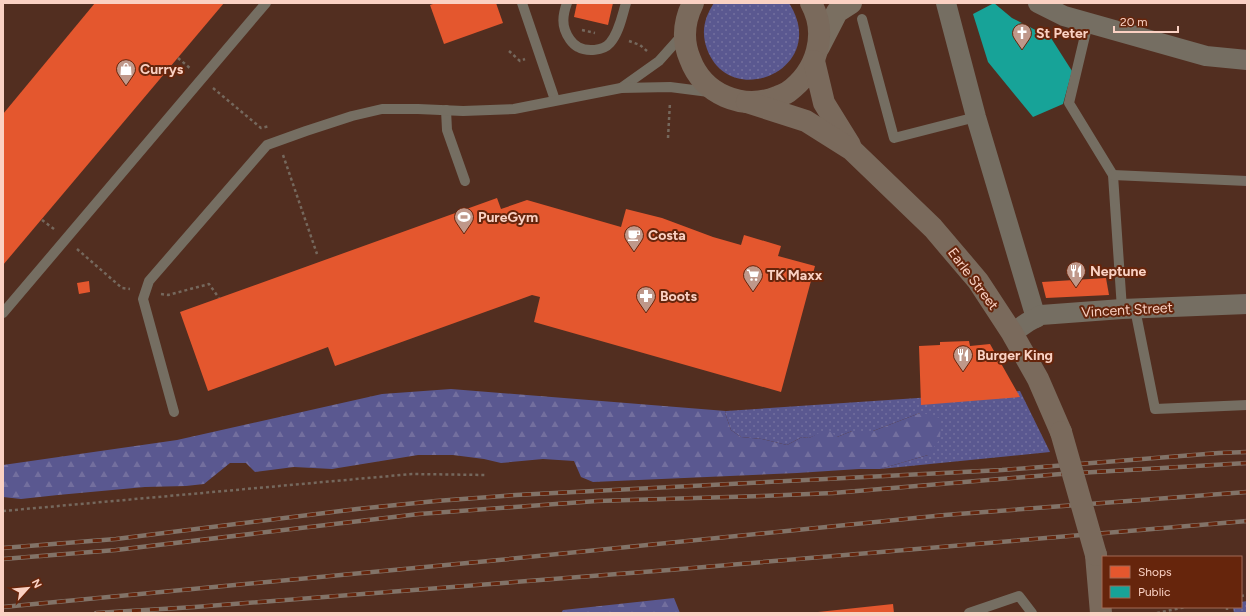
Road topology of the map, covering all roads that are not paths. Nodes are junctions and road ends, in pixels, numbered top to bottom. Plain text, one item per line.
1 (266, 3) edge
2 (522, 3) edge
3 (567, 3) edge
4 (626, 3) edge
5 (694, 3) edge
6 (811, 3) edge
7 (946, 3) edge
8 (1038, 3) edge
9 (857, 11) edge
10 (1088, 23) junction
11 (685, 32) junction
12 (816, 54) junction
13 (1247, 60) edge
14 (621, 88) junction
15 (717, 93) junction
16 (555, 100) junction
17 (747, 102) junction
18 (446, 110) junction
19 (976, 117) junction
20 (852, 150) junction
21 (1114, 175) junction
22 (465, 181) dead end
23 (1247, 181) edge
24 (1247, 304) edge
25 (1128, 309) junction
26 (3, 313) edge
27 (1036, 318) junction
28 (1012, 333) junction
29 (1247, 405) edge
30 (174, 412) dead end
31 (969, 613) edge
32 (1032, 613) edge
33 (1100, 613) edge

1 - 26 lane
2 - 16 lane
3 - 4 lane
5 - 11 main road
6 - 12 main road, Earle Street
7 - 19 street
8 - 10 street
9 - 12 street
9 - 19 lane
10 - 13 street
10 - 21 lane
11 - 14 lane
11 - 15 main road
12 - 17 main road
12 - 20 main road, Earle Street
14 - 15 lane
14 - 16 lane
15 - 17 main road, Earle Street
16 - 18 lane
17 - 20 main road, Earle Street
18 - 22 lane
18 - 30 lane
19 - 27 street
20 - 28 main road, Earle Street
21 - 23 lane
21 - 25 lane
24 - 25 street, Vincent Street
25 - 27 street, Vincent Street
25 - 29 lane
27 - 28 street, Vincent Street
28 - 33 main road, Earle Street, bridge
31 - 32 lane

